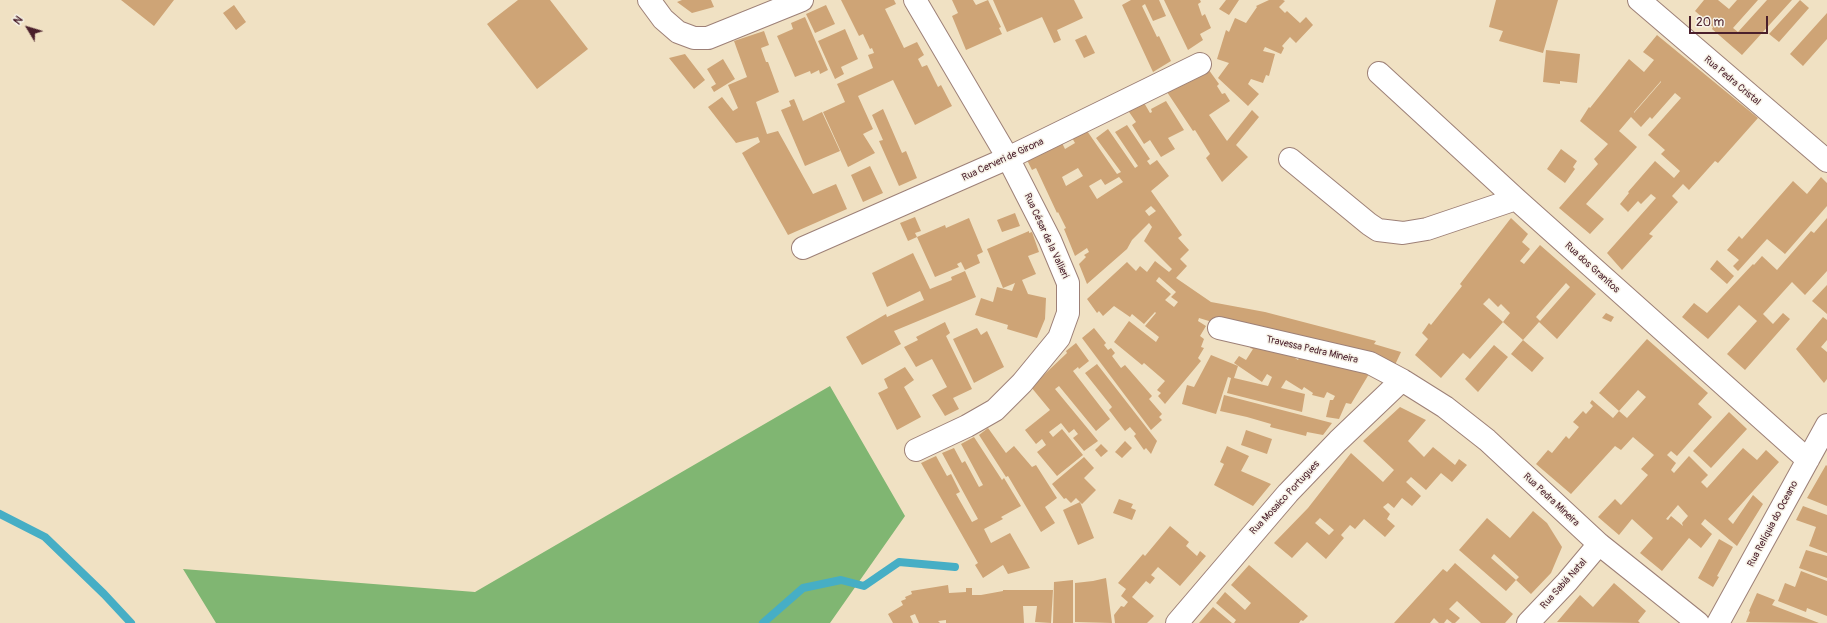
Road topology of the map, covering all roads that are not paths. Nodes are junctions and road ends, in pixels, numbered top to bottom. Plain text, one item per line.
1 (648, 0) edge
2 (802, 0) edge
3 (915, 0) edge
4 (1639, 0) edge
5 (1200, 64) dead end
6 (1378, 73) dead end
7 (1008, 158) junction
8 (1290, 159) dead end
9 (1827, 161) edge
10 (1516, 199) junction
11 (803, 248) dead end
12 (1219, 328) dead end
13 (1402, 380) junction
14 (1827, 425) edge
15 (916, 450) dead end
16 (1808, 460) junction
17 (1599, 544) junction
18 (1177, 623) edge
19 (1528, 623) edge
20 (1698, 623) edge
21 (1718, 623) edge

1 - 2 street
3 - 7 street, Rua César de la Vallieri
4 - 9 street, Rua Pedra Cristal
5 - 7 street, Rua Cerveri de Girona
6 - 10 street, Rua dos Granitos
7 - 11 street, Rua Cerveri de Girona
7 - 15 street, Rua César de la Vallieri
8 - 10 street
10 - 16 street, Rua dos Granitos
12 - 13 street, Travessa Pedra Mineira
13 - 17 street, Rua Pedra Mineira
13 - 18 street, Rua Mosaico Portugues
14 - 16 street, Rua Relíquia do Oceano
16 - 21 street, Rua Relíquia do Oceano
17 - 19 street, Rua Sabiá Natal
17 - 20 street, Rua Pedra Mineira

